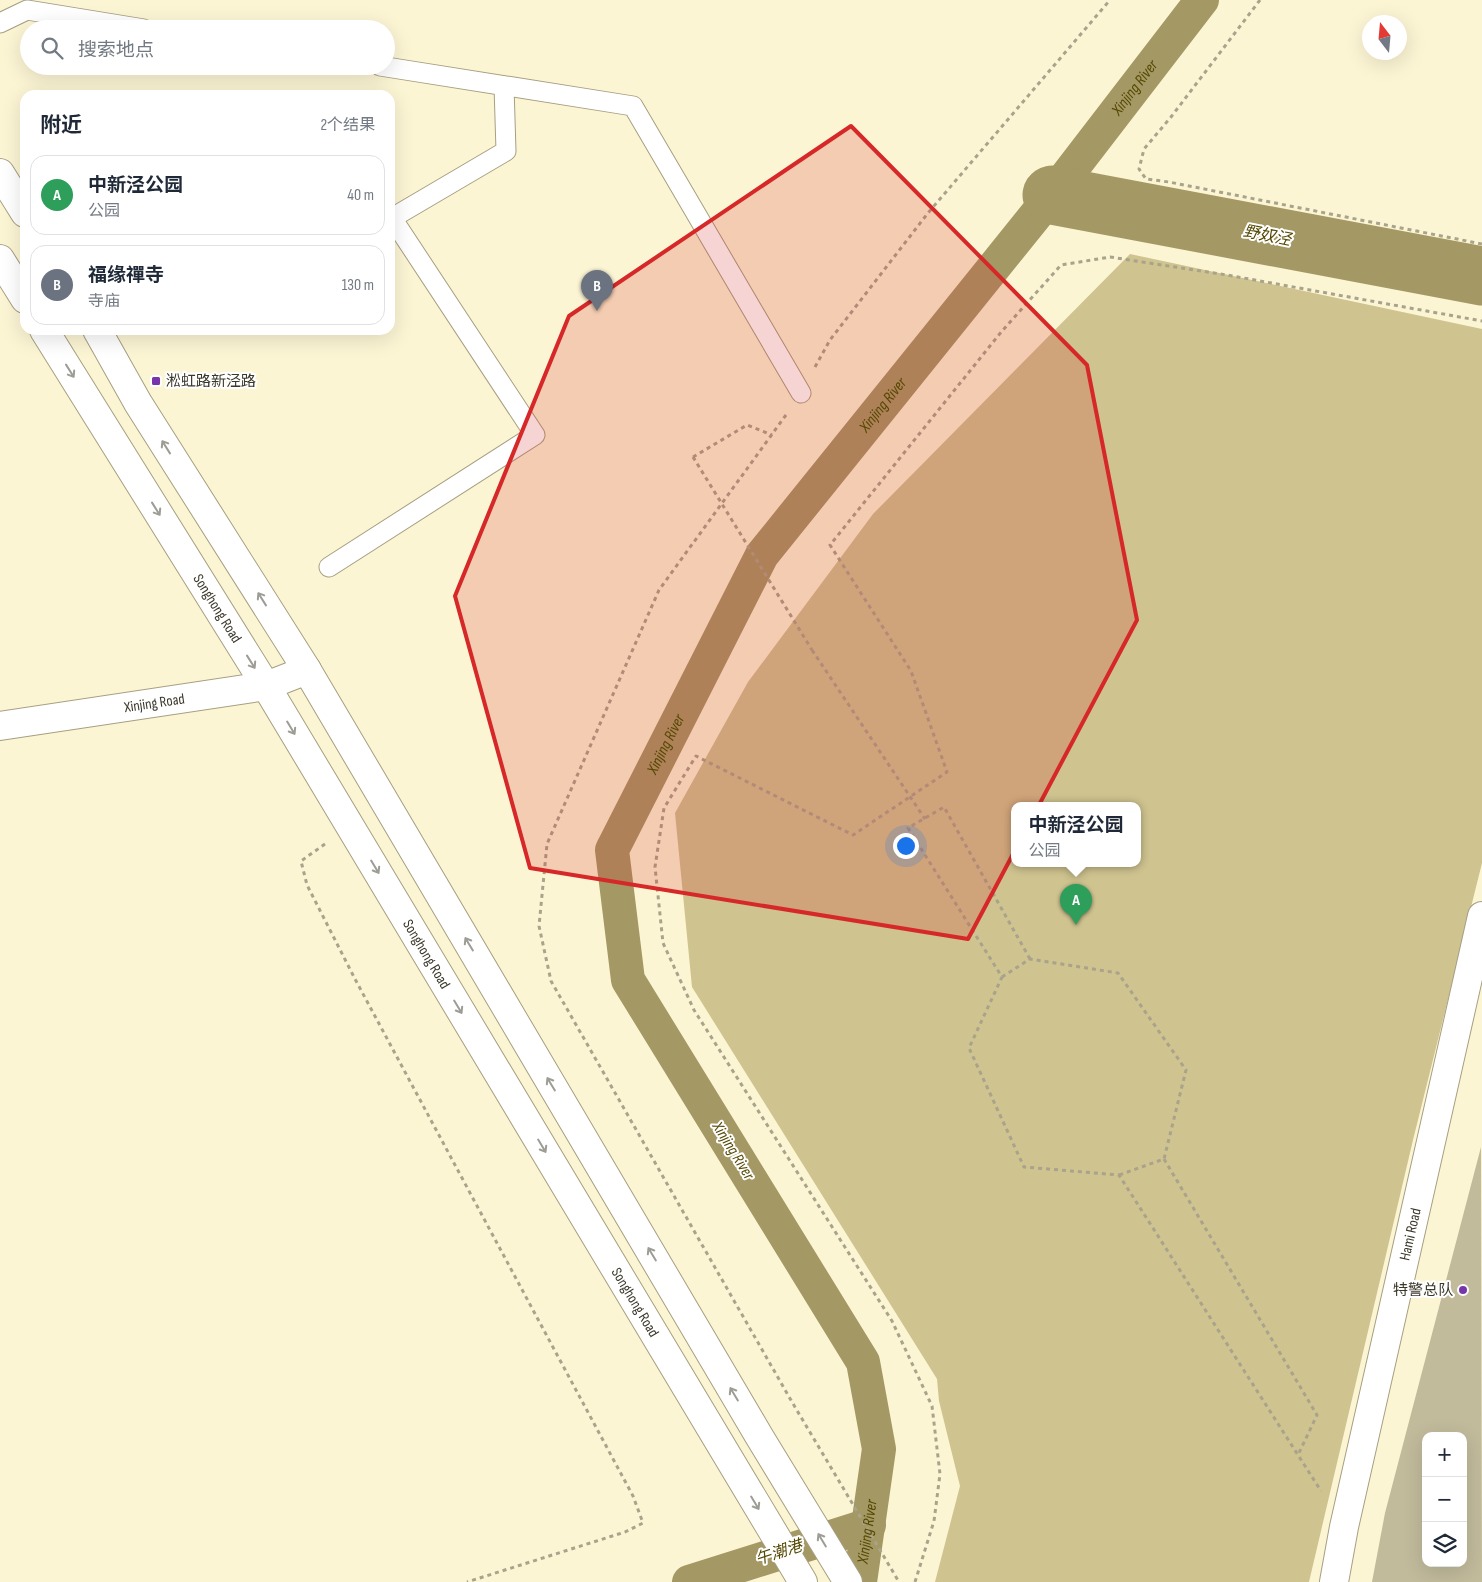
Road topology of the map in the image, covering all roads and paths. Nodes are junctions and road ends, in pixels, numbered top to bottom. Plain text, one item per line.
1 (1110, 0) edge
2 (1260, 0) edge
3 (89, 20) edge
4 (0, 23) edge
5 (395, 68) edge
6 (504, 86) junction
7 (0, 173) edge
8 (20, 205) edge
9 (395, 215) edge
10 (395, 223) edge
11 (1482, 244) edge
12 (0, 259) edge
13 (20, 291) edge
14 (1482, 321) edge
15 (47, 335) edge
16 (100, 335) edge
17 (801, 392) joint
18 (329, 567) dead end
19 (307, 670) junction
20 (266, 686) junction
21 (0, 726) edge
22 (910, 797) junction
23 (925, 819) junction
24 (352, 828) junction
25 (1482, 916) edge
26 (1030, 959) junction
27 (1002, 977) junction
28 (1164, 1159) junction
29 (1119, 1175) junction
30 (1298, 1455) junction
31 (1344, 1527) junction
32 (467, 1582) edge
33 (802, 1582) edge
34 (848, 1582) edge
35 (899, 1582) edge
36 (915, 1582) edge
37 (1334, 1582) edge

1 - 17 path
2 - 11 path
3 - 4 lane
5 - 6 lane
6 - 9 lane
6 - 17 lane
7 - 8 street
10 - 18 lane
12 - 13 street
14 - 22 path
15 -> 20 street, Songhong Road
19 -> 16 street
19 - 20 street, Xinjing Road
34 -> 19 street
20 - 21 street, Xinjing Road
20 -> 24 street, Songhong Road
22 - 23 path
22 - 35 path, bridge
22 - 36 path
23 - 26 path
23 - 27 path
24 - 32 path
24 -> 33 street, Songhong Road
25 - 31 street, Hami Road
26 - 27 path
26 - 28 path
27 - 29 path
28 - 29 path
28 - 30 path
29 - 30 path
30 - 31 path
31 - 37 street, Hami Road

